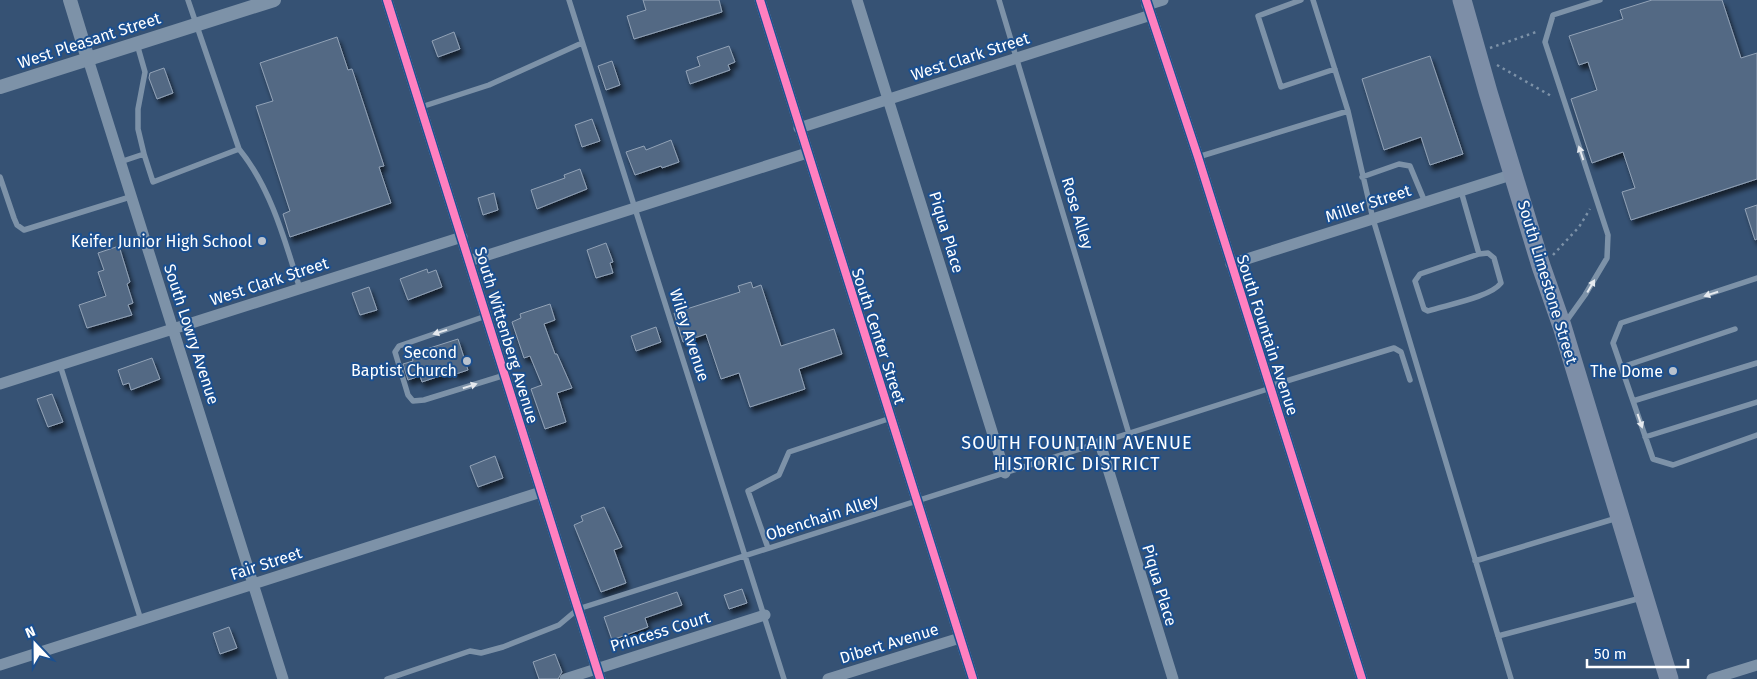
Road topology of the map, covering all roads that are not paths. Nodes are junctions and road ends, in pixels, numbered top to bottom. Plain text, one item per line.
1 (70, 0) edge
2 (188, 0) edge
3 (274, 0) edge
4 (387, 0) edge
5 (569, 0) edge
6 (760, 0) edge
7 (857, 0) edge
8 (1000, 0) edge
9 (1163, 0) edge
10 (1301, 0) edge
11 (1314, 0) edge
12 (1462, 0) edge
13 (1576, 0) edge
14 (1600, 0) edge
15 (1148, 7) edge
16 (1578, 7) junction
17 (196, 25) junction
18 (582, 43) junction
19 (136, 44) junction
20 (1017, 58) junction
21 (88, 59) junction
22 (1335, 69) junction
23 (0, 87) edge
24 (888, 99) junction
25 (421, 107) junction
26 (1348, 111) junction
27 (799, 128) junction
28 (239, 149) junction
29 (807, 153) junction
30 (144, 154) junction
31 (1198, 157) junction
32 (120, 162) junction
33 (1514, 174) junction
34 (0, 177) edge
35 (1362, 177) junction
36 (1461, 191) junction
37 (130, 197) junction
38 (1424, 202) junction
39 (635, 208) junction
40 (1373, 218) junction
41 (462, 237) junction
42 (1479, 254) junction
43 (469, 261) junction
44 (1231, 264) junction
45 (1757, 278) edge
46 (300, 288) junction
47 (486, 316) junction
48 (1562, 326) junction
49 (172, 329) junction
50 (1735, 329) dead end
51 (1757, 363) edge
52 (60, 365) junction
53 (1622, 367) junction
54 (505, 375) junction
55 (1410, 380) dead end
56 (0, 384) edge
57 (1271, 387) junction
58 (1633, 401) junction
59 (1757, 402) edge
60 (891, 418) junction
61 (1129, 434) junction
62 (1757, 435) edge
63 (1645, 437) junction
64 (1100, 443) junction
65 (1006, 473) junction
66 (541, 492) junction
67 (917, 501) junction
68 (1620, 517) junction
69 (768, 548) junction
70 (746, 556) junction
71 (1475, 561) junction
72 (253, 584) junction
73 (1644, 598) junction
74 (578, 609) junction
75 (765, 615) junction
76 (141, 620) junction
77 (1498, 636) junction
78 (960, 638) junction
79 (0, 665) edge
80 (1757, 665) edge
81 (598, 674) edge
82 (282, 679) edge
83 (387, 679) edge
84 (565, 679) edge
85 (784, 679) edge
86 (828, 679) edge
87 (973, 679) edge
88 (1173, 679) edge
89 (1362, 679) edge
90 (1511, 679) edge
91 (1668, 679) edge
92 (1712, 679) edge

1 - 21 street, South Lowry Avenue
2 - 17 lane
3 - 17 street, West Pleasant Street
4 - 25 street, South Wittenberg Avenue
5 - 18 lane, Wiley Avenue
6 - 27 street, South Center Street
7 - 24 street, Piqua Place
8 - 20 lane, Rose Alley
9 - 15 street, West Clark Street
10 - 22 lane
11 - 22 lane
12 - 33 main road, South Limestone Street
13 - 16 lane
14 - 16 lane
15 - 20 street, West Clark Street
15 - 31 street, South Fountain Avenue
48 -> 16 lane
17 - 19 street, West Pleasant Street
17 - 28 lane
18 - 25 lane
18 - 39 lane, Wiley Avenue
19 - 21 street, West Pleasant Street
19 - 30 lane
20 - 24 street, West Clark Street
20 - 61 lane, Rose Alley
21 - 23 street, West Pleasant Street
21 - 32 street, South Lowry Avenue
22 - 26 lane
24 - 27 street, West Clark Street
24 - 65 street, Piqua Place
25 - 41 street, South Wittenberg Avenue
26 - 31 lane
26 - 35 lane
27 - 29 street, South Center Street
28 - 30 lane
28 - 46 lane
29 - 39 street
29 - 60 street, South Center Street
30 - 32 lane
31 - 44 street, South Fountain Avenue
32 - 37 street, South Lowry Avenue
33 - 36 street, Miller Street
33 - 48 main road, South Limestone Street
34 - 37 lane
35 - 38 lane
35 - 40 lane
36 - 38 street, Miller Street
36 - 42 lane
37 - 49 street, South Lowry Avenue
38 - 40 street, Miller Street
39 - 43 street
39 - 70 lane, Wiley Avenue
40 - 44 street, Miller Street
40 - 71 lane
41 - 43 street, South Wittenberg Avenue
41 - 46 street, West Clark Street
42 - 42 lane
43 - 47 street, South Wittenberg Avenue
44 - 57 street, South Fountain Avenue
45 -> 53 lane
46 - 49 street, West Clark Street
47 - 54 street, South Wittenberg Avenue
47 -> 54 lane
48 - 68 main road, South Limestone Street
49 - 52 street, West Clark Street
49 - 72 street, South Lowry Avenue
50 - 53 lane
51 - 58 lane
52 - 56 street, West Clark Street
52 - 76 lane
53 - 58 lane
54 - 66 street, South Wittenberg Avenue
55 - 57 lane, Obenchain Alley
57 - 61 lane, Obenchain Alley
57 - 89 street, South Fountain Avenue
58 -> 63 lane
59 - 63 lane
60 - 67 street, South Center Street
60 - 69 lane
61 - 64 lane, Obenchain Alley
62 - 63 lane
64 - 65 lane, Obenchain Alley
64 - 88 street, Piqua Place
65 - 67 lane, Obenchain Alley
66 - 72 street, Fair Street
66 - 74 street, South Wittenberg Avenue
67 - 69 lane, Obenchain Alley
67 - 78 street, South Center Street
68 - 71 lane
68 - 73 main road, South Limestone Street
69 - 70 lane, Obenchain Alley
70 - 74 lane, Obenchain Alley
70 - 75 lane, Wiley Avenue
71 - 77 lane
72 - 76 street, Fair Street
72 - 82 street, South Lowry Avenue
73 - 77 lane
73 - 91 main road, South Limestone Street
74 - 81 street, South Wittenberg Avenue
74 - 83 lane, Obenchain Alley
75 - 81 street, Princess Court
75 - 85 lane, Wiley Avenue
76 - 79 street, Fair Street
77 - 90 lane
78 - 86 street, Dibert Avenue
78 - 87 street, South Center Street
80 - 92 street
81 - 84 street, Princess Court

